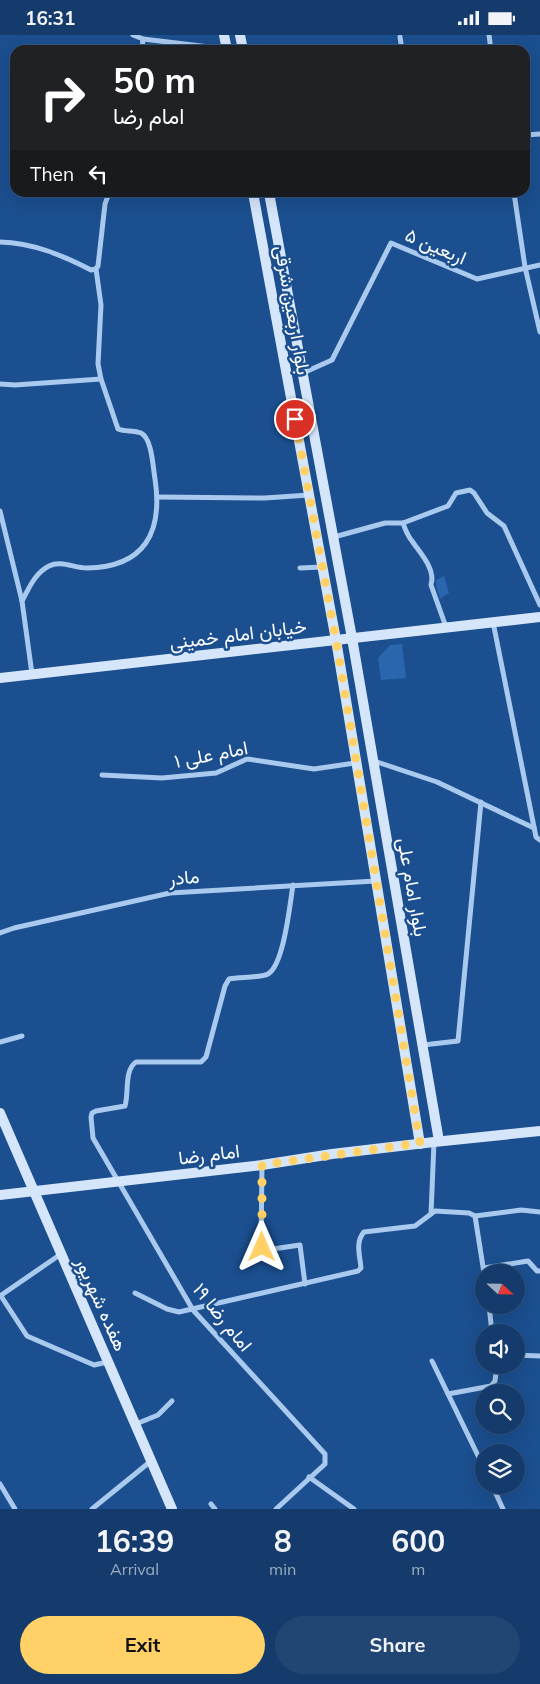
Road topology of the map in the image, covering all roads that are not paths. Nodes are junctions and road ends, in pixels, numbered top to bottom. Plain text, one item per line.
1 (133, 35) edge
2 (400, 37) dead end
3 (144, 39) junction
4 (143, 45) edge
5 (194, 45) edge
6 (401, 45) edge
7 (108, 197) edge
8 (254, 197) edge
9 (270, 197) edge
10 (515, 197) edge
11 (0, 242) edge
12 (540, 265) edge
13 (525, 267) junction
14 (96, 269) junction
15 (540, 332) edge
16 (303, 373) junction
17 (101, 379) junction
18 (0, 384) edge
19 (309, 495) junction
20 (157, 497) junction
21 (0, 511) edge
22 (403, 523) junction
23 (333, 537) junction
24 (322, 567) junction
25 (300, 568) dead end
26 (22, 601) junction
27 (540, 605) edge
28 (540, 617) edge
29 (493, 622) junction
30 (446, 627) junction
31 (352, 638) junction
32 (336, 640) junction
33 (32, 674) junction
34 (0, 678) edge
35 (373, 761) junction
36 (355, 763) junction
37 (102, 775) dead end
38 (481, 802) junction
39 (534, 828) junction
40 (540, 840) edge
41 (376, 881) junction
42 (292, 885) junction
43 (0, 933) edge
44 (22, 1036) dead end
45 (0, 1042) edge
46 (422, 1045) junction
47 (0, 1113) edge
48 (540, 1131) edge
49 (437, 1141) junction
50 (420, 1143) junction
51 (262, 1165) junction
52 (119, 1182) junction
53 (34, 1191) junction
54 (0, 1195) edge
55 (540, 1212) edge
56 (431, 1214) junction
57 (475, 1217) junction
58 (61, 1254) junction
59 (483, 1264) edge
60 (513, 1264) edge
61 (540, 1271) edge
62 (305, 1284) junction
63 (135, 1293) dead end
64 (0, 1296) edge
65 (193, 1310) junction
66 (525, 1355) edge
67 (540, 1356) edge
68 (432, 1361) dead end
69 (108, 1362) junction
70 (496, 1374) edge
71 (448, 1395) junction
72 (172, 1401) dead end
73 (136, 1424) junction
74 (475, 1450) edge
75 (152, 1461) junction
76 (309, 1477) junction
77 (0, 1485) edge
78 (496, 1494) edge
79 (212, 1504) dead end
80 (15, 1509) edge
81 (92, 1509) edge
82 (172, 1509) edge
83 (215, 1509) edge
84 (276, 1509) edge
85 (354, 1509) edge
86 (504, 1509) edge

1 - 3 street
2 - 6 street
3 - 4 street
3 - 5 street
7 - 14 street
8 - 19 street, بلوار اربعین شرقی
9 - 16 street, بلوار اربعین شرقی
10 - 13 street
11 - 14 street
12 - 13 street, اربعین ۵
13 - 15 street
13 - 16 street, اربعین ۵
14 - 17 street
16 - 23 street, بلوار اربعین شرقی
17 - 18 street
17 - 20 street
19 - 20 street
19 - 24 street, بلوار اربعین شرقی
20 - 26 street
21 - 26 street
22 - 23 street
22 - 27 street
22 - 30 street
23 - 31 street, بلوار اربعین شرقی
24 - 25 street
24 - 32 street, بلوار اربعین شرقی
26 - 33 street
28 - 29 street, خیابان امام خمینی
29 - 30 street, خیابان امام خمینی
29 - 39 street
30 - 31 street, خیابان امام خمینی
31 - 32 street, خیابان امام خمینی
31 - 35 street, بلوار امام علی
32 - 33 street, خیابان امام خمینی
32 - 36 street, بلوار امام علی
33 - 34 street, خیابان امام خمینی
35 - 38 street
35 - 46 street, بلوار امام علی
36 - 37 street, امام علی ۱
36 - 41 street, بلوار امام علی
38 - 39 street
38 - 46 street
39 - 40 street
41 - 42 street, مادر
41 - 50 street, بلوار امام علی
42 - 43 street, مادر
42 - 52 street, امام رضا ۱۹
44 - 45 street
46 - 49 street, بلوار امام علی
47 - 53 street, هفده شهریور
48 - 49 street, امام رضا
49 - 50 street, امام رضا
49 - 56 street
50 - 51 street, امام رضا
51 - 52 street, امام رضا
51 - 62 street
52 - 53 street, امام رضا
52 - 65 street, امام رضا ۱۹
53 - 54 street, امام رضا
53 - 58 street, هفده شهریور
55 - 57 street
56 - 57 street
56 - 62 street
57 - 59 street
58 - 64 street
58 - 69 street, هفده شهریور
60 - 61 street
62 - 65 street
63 - 65 street
64 - 69 street
65 - 76 street, امام رضا ۱۹
66 - 67 street
68 - 71 street
69 - 73 street, هفده شهریور
70 - 71 street
71 - 74 street
72 - 73 street
73 - 75 street, هفده شهریور
75 - 81 street
75 - 82 street, هفده شهریور
76 - 84 street
76 - 85 street
77 - 80 street
78 - 86 street
79 - 83 street

